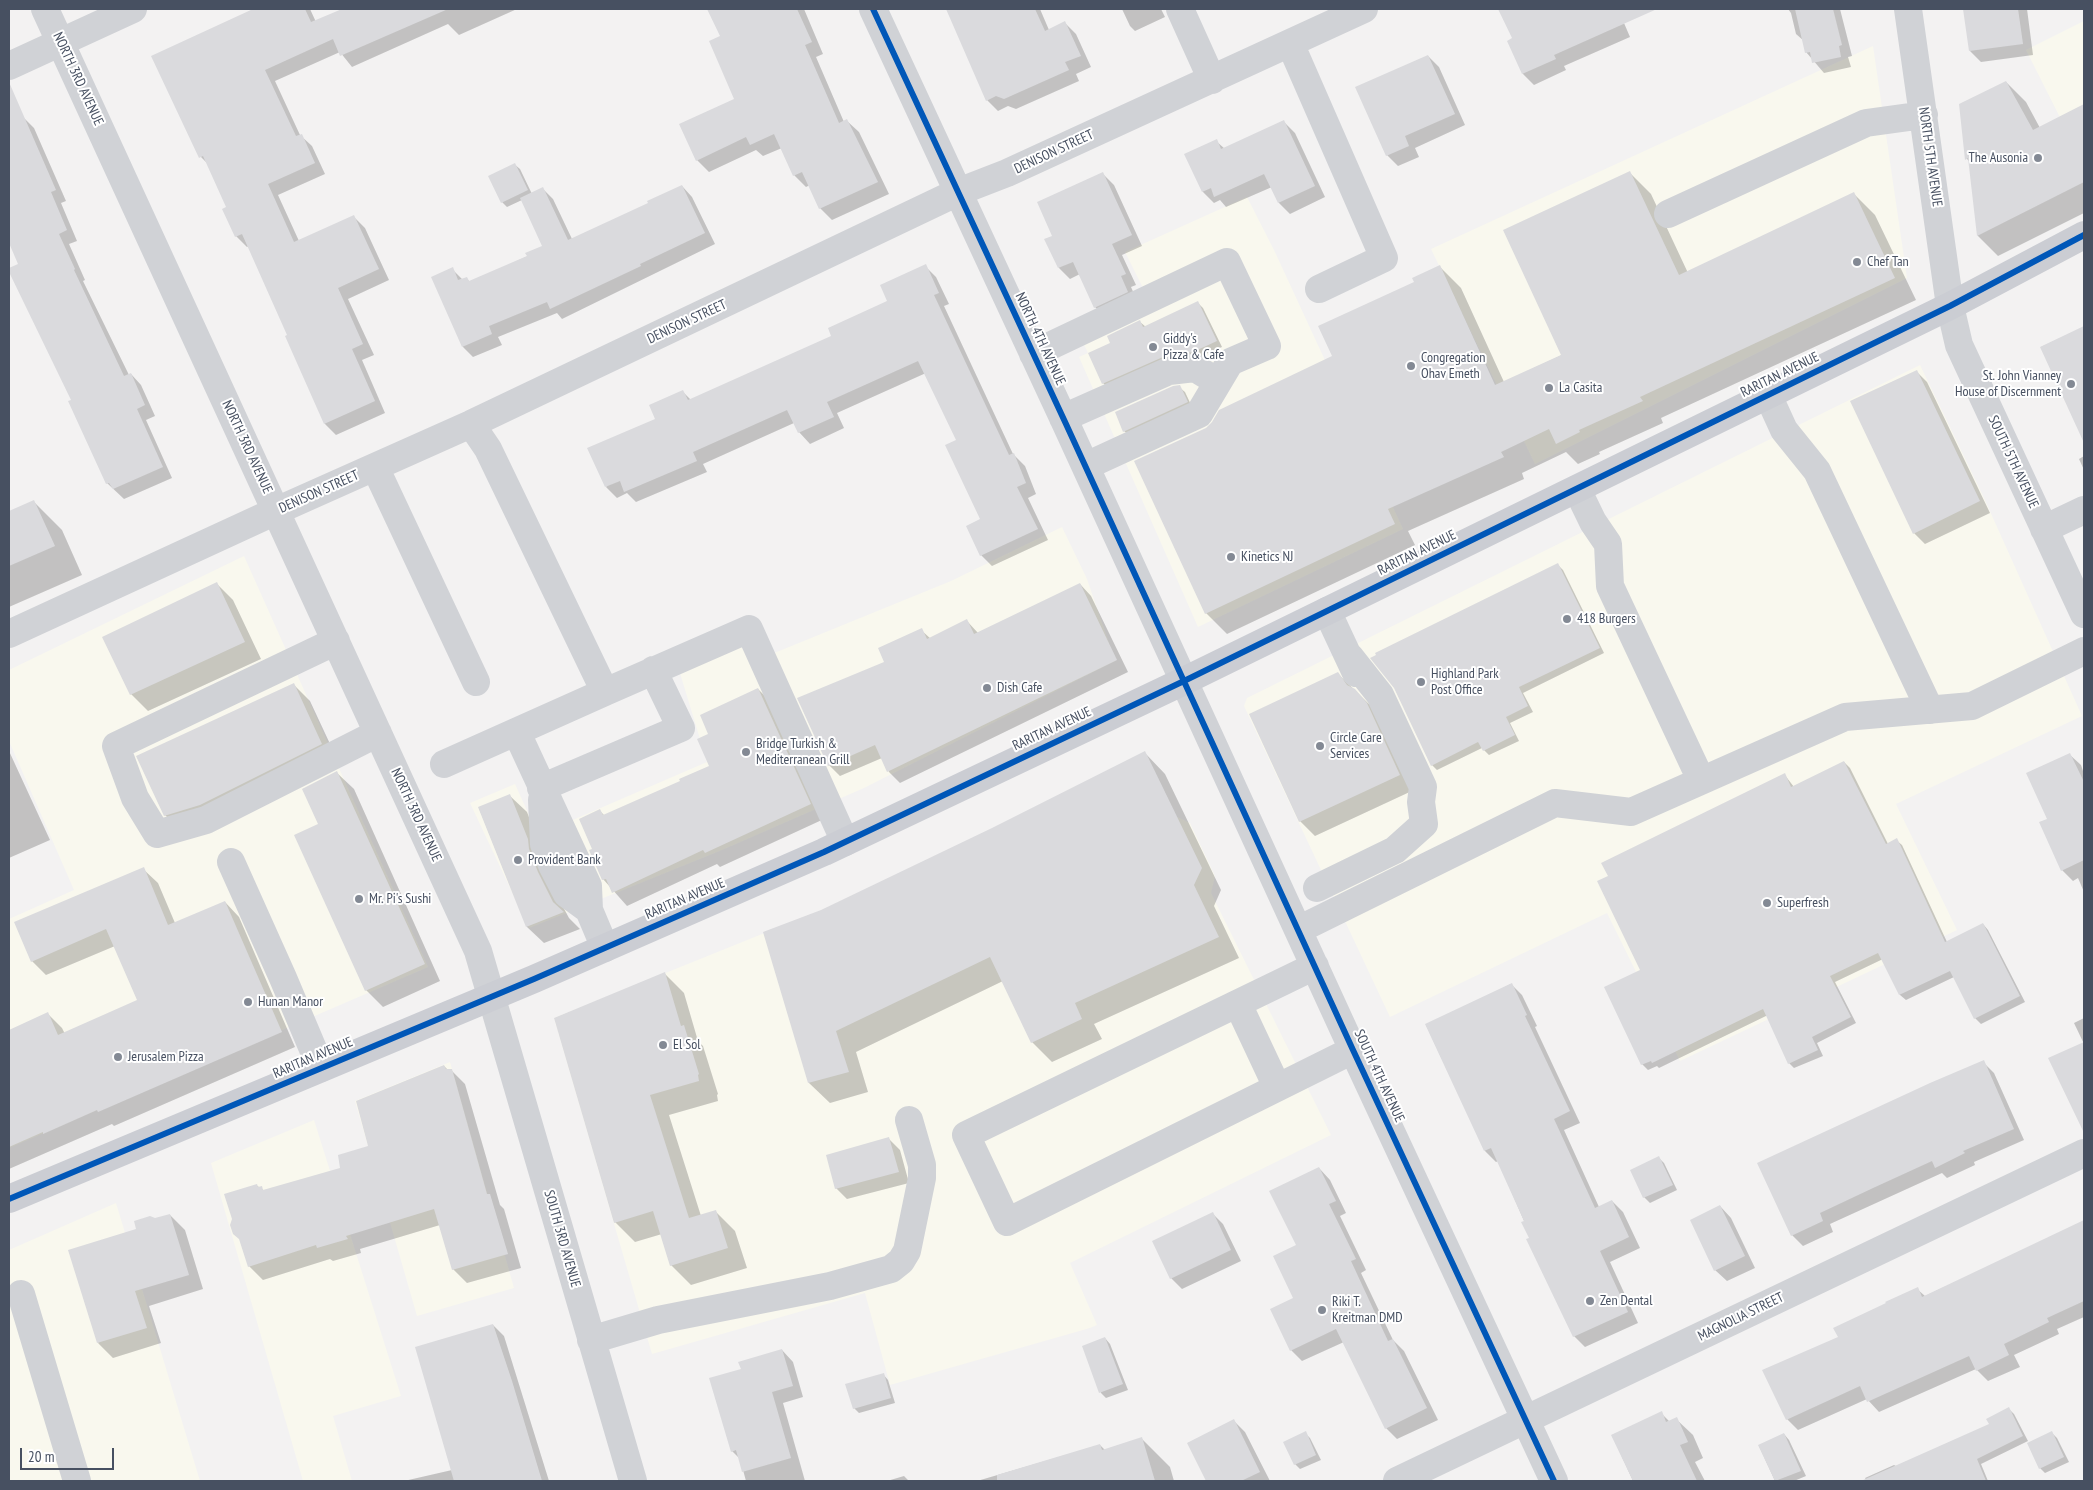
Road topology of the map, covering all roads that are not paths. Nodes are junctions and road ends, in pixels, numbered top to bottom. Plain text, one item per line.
1 (45, 9) edge
2 (133, 9) edge
3 (873, 9) edge
4 (1180, 9) edge
5 (1364, 9) edge
6 (1908, 9) edge
7 (61, 42) junction
8 (1290, 43) junction
9 (9, 66) edge
10 (1212, 80) junction
11 (1924, 115) junction
12 (958, 192) junction
13 (1668, 214) dead end
14 (2084, 235) edge
15 (1319, 289) dead end
16 (1950, 306) junction
17 (1033, 354) junction
18 (1218, 382) junction
19 (1768, 395) junction
20 (1063, 418) junction
21 (471, 424) junction
22 (1086, 466) junction
23 (375, 467) junction
24 (1577, 489) junction
25 (2084, 510) edge
26 (276, 511) junction
27 (2044, 529) junction
28 (2076, 576) edge
29 (1327, 611) junction
30 (2084, 614) edge
31 (9, 634) edge
32 (336, 641) junction
33 (2084, 651) edge
34 (653, 670) junction
35 (1184, 681) junction
36 (476, 682) dead end
37 (605, 692) junction
38 (1930, 710) junction
39 (378, 733) junction
40 (517, 733) junction
41 (444, 764) dead end
42 (1700, 780) junction
43 (541, 788) junction
44 (845, 842) junction
45 (231, 862) dead end
46 (1317, 888) dead end
47 (1298, 930) junction
48 (605, 948) junction
49 (1315, 966) junction
50 (490, 997) junction
51 (1238, 1004) junction
52 (1353, 1050) junction
53 (320, 1068) junction
54 (1277, 1087) junction
55 (909, 1120) dead end
56 (2084, 1153) edge
57 (9, 1199) edge
58 (21, 1294) dead end
59 (591, 1340) junction
60 (1525, 1420) junction
61 (77, 1481) edge
62 (633, 1481) edge
63 (1397, 1481) edge
64 (1554, 1481) edge

1 - 7 street, NORTH 3RD AVENUE
2 - 7 street
3 - 12 street, NORTH 4TH AVENUE
4 - 10 street
5 - 8 street, DENISON STREET
6 - 11 street, NORTH 5TH AVENUE
7 - 9 street
7 - 26 street, NORTH 3RD AVENUE
8 - 10 street, DENISON STREET
8 - 15 street
10 - 12 street, DENISON STREET
11 - 13 street
11 - 16 street, NORTH 5TH AVENUE
12 - 17 street, NORTH 4TH AVENUE
12 - 21 street, DENISON STREET
14 - 16 main road, RARITAN AVENUE
16 - 19 main road, RARITAN AVENUE
16 - 27 street, SOUTH 5TH AVENUE
17 - 18 street
17 - 20 street, NORTH 4TH AVENUE
18 - 20 street
18 - 22 street
19 - 24 main road, RARITAN AVENUE
19 - 38 street
20 - 22 street, NORTH 4TH AVENUE
21 - 23 street, DENISON STREET
21 - 37 street
22 - 35 street, NORTH 4TH AVENUE
23 - 26 street, DENISON STREET
23 - 36 street
24 - 29 main road, RARITAN AVENUE
24 - 42 street
25 - 27 street
26 - 31 street, DENISON STREET
26 - 32 street, NORTH 3RD AVENUE
27 - 28 street, SOUTH 5TH AVENUE
28 - 30 street, SOUTH 5TH AVENUE
29 - 35 main road, RARITAN AVENUE
29 - 46 street
32 - 39 street, NORTH 3RD AVENUE
32 - 39 street
33 - 38 street
34 - 37 street
34 - 43 street
34 - 44 street
35 - 44 main road, RARITAN AVENUE
35 - 47 street, SOUTH 4TH AVENUE
37 - 40 street
38 - 42 street
39 - 50 street, NORTH 3RD AVENUE
40 - 41 street
40 - 43 street
42 - 47 street
43 - 48 street
44 - 48 main road, RARITAN AVENUE
45 - 53 street
47 - 49 street, SOUTH 4TH AVENUE
48 - 50 main road, RARITAN AVENUE
49 - 51 street
49 - 52 street, SOUTH 4TH AVENUE
50 - 53 main road, RARITAN AVENUE
50 - 59 street, SOUTH 3RD AVENUE
51 - 54 street
51 - 54 street
52 - 54 street
52 - 60 street, SOUTH 4TH AVENUE
53 - 57 main road, RARITAN AVENUE
55 - 59 street
56 - 60 street, MAGNOLIA STREET
58 - 61 street
59 - 62 street, SOUTH 3RD AVENUE
60 - 63 street, MAGNOLIA STREET
60 - 64 street, SOUTH 4TH AVENUE

